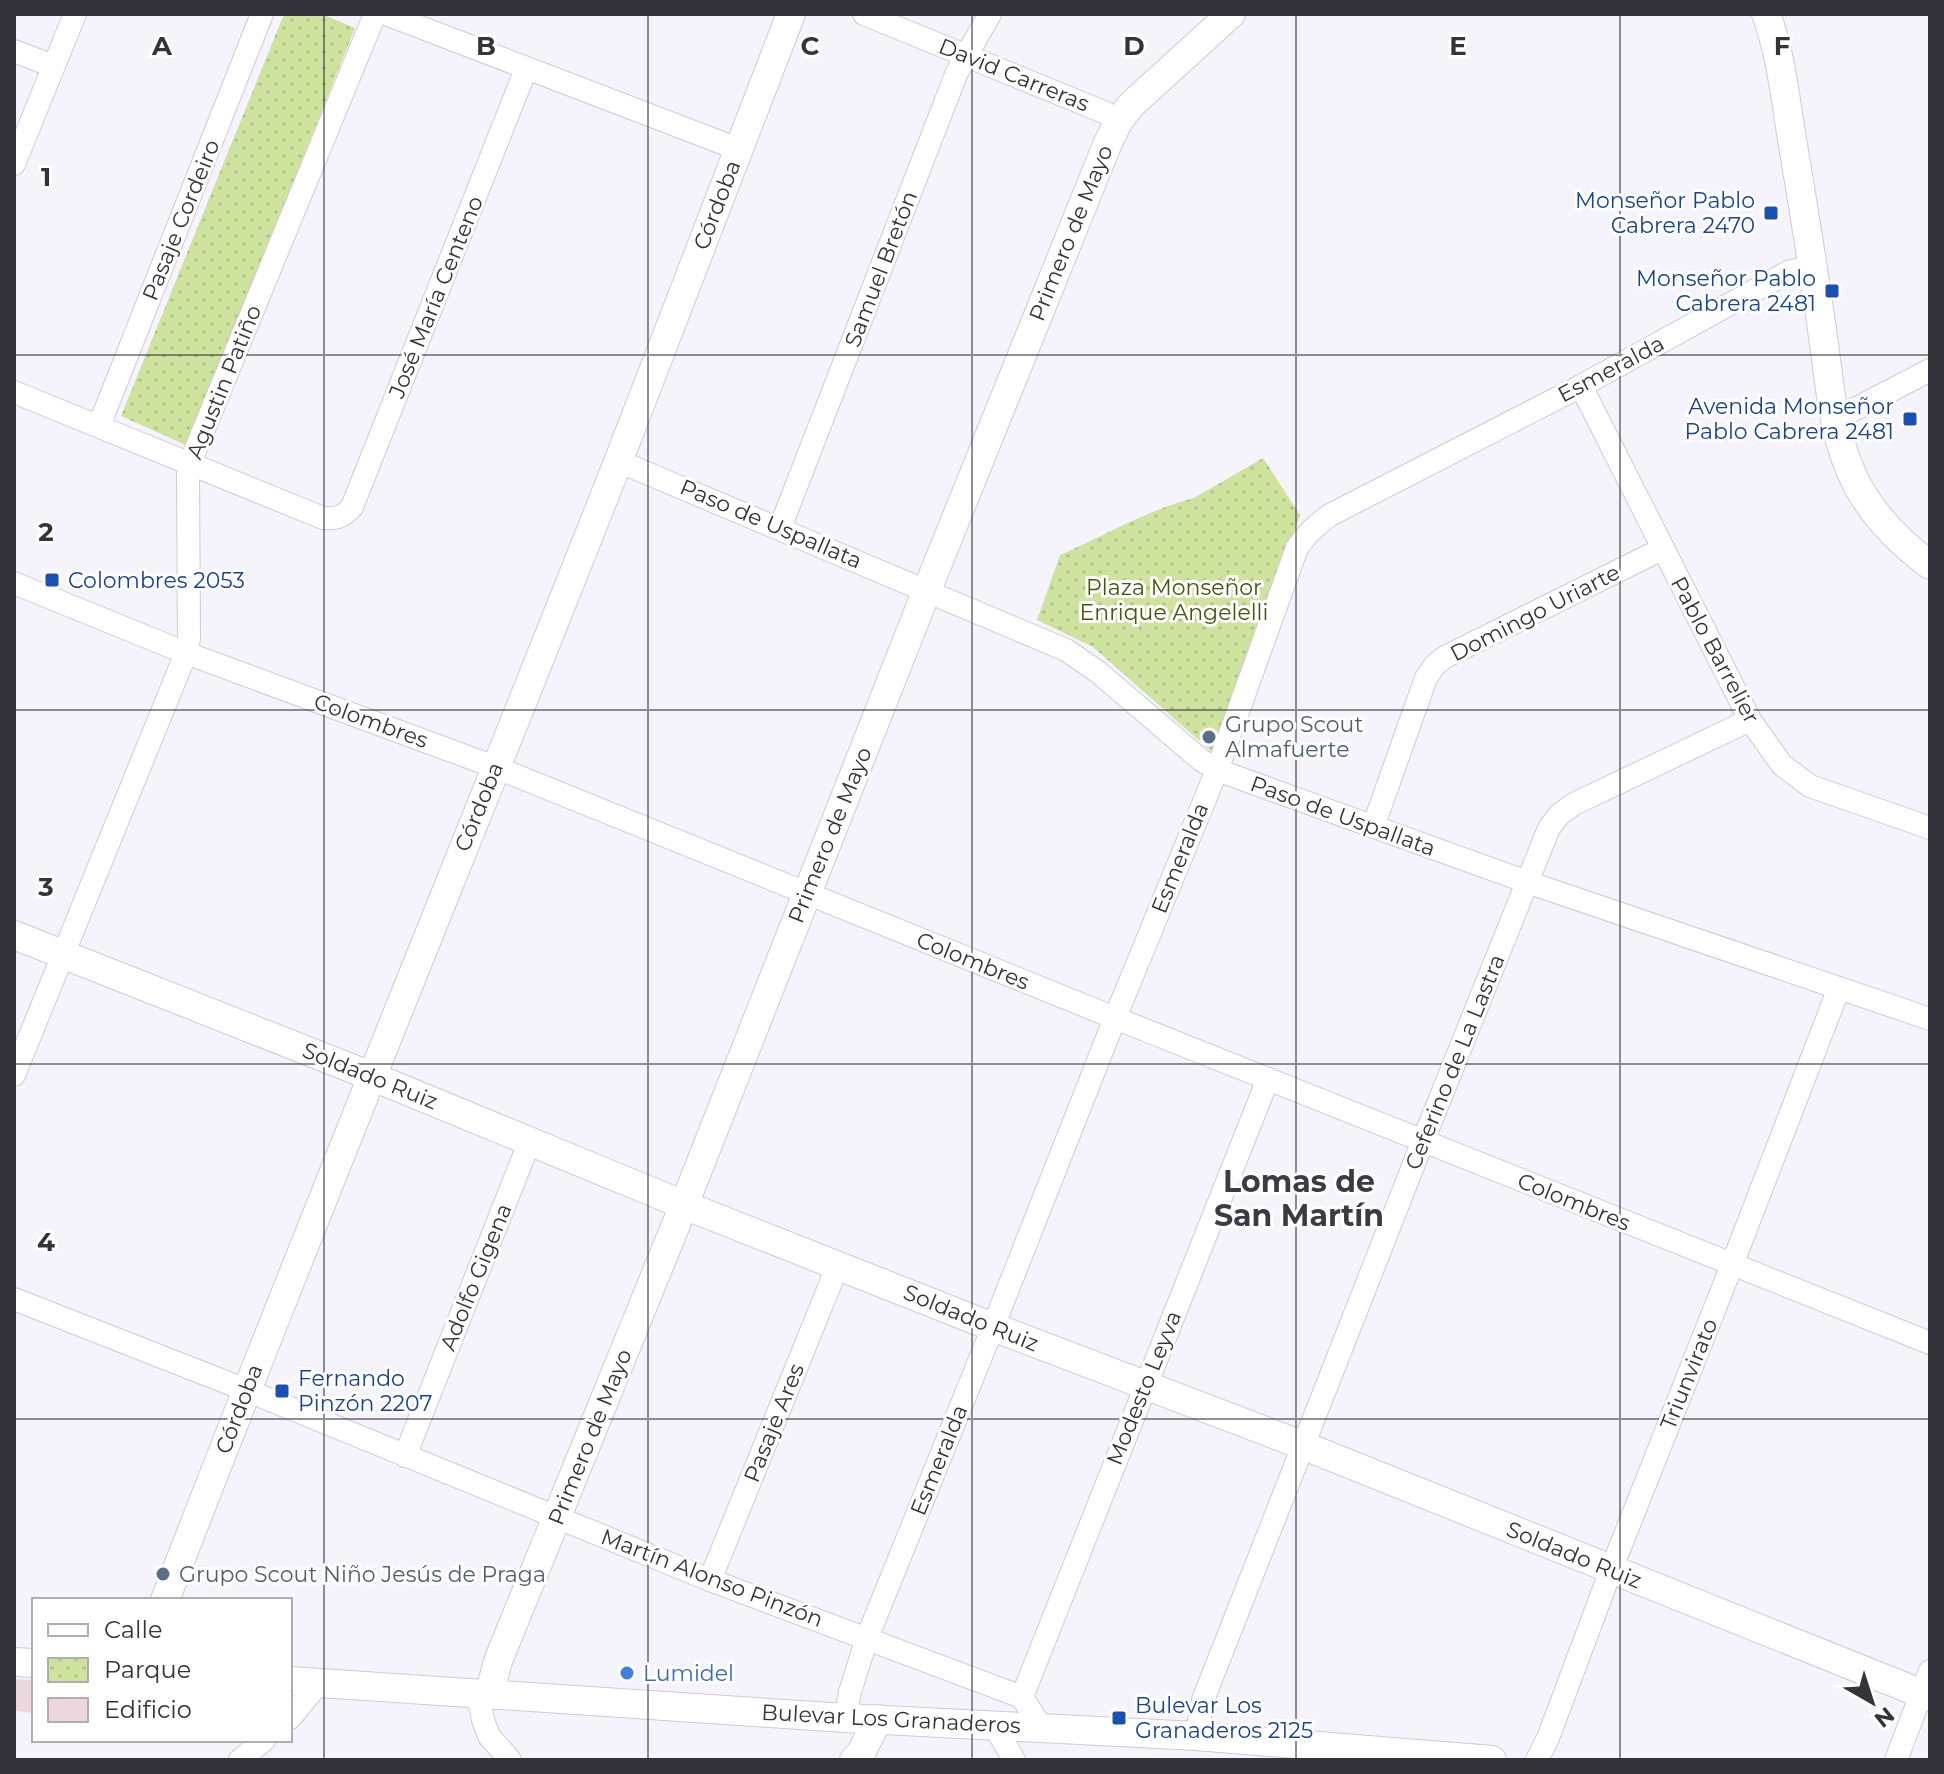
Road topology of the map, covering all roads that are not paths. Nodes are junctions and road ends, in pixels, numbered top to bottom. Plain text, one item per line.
1 (75, 14) edge
2 (262, 14) edge
3 (375, 14) edge
4 (386, 14) edge
5 (791, 14) edge
6 (864, 14) edge
7 (990, 14) edge
8 (1231, 14) edge
9 (1766, 14) edge
10 (14, 51) edge
11 (966, 55) junction
12 (53, 66) junction
13 (526, 69) junction
14 (1118, 122) junction
15 (738, 149) junction
16 (14, 164) edge
17 (1813, 267) junction
18 (1930, 370) edge
19 (1581, 386) junction
20 (14, 392) edge
21 (1836, 419) junction
22 (99, 426) junction
23 (618, 461) junction
24 (190, 463) junction
25 (780, 528) junction
26 (1662, 549) junction
27 (1930, 565) edge
28 (14, 583) edge
29 (927, 590) junction
30 (186, 653) junction
31 (1750, 720) junction
32 (495, 767) junction
33 (1217, 770) junction
34 (1373, 827) junction
35 (1930, 828) edge
36 (1527, 882) junction
37 (806, 893) junction
38 (14, 935) edge
39 (63, 954) junction
40 (1839, 988) junction
41 (1115, 1018) junction
42 (1930, 1019) edge
43 (14, 1075) edge
44 (371, 1076) junction
45 (1268, 1079) junction
46 (1423, 1141) junction
47 (529, 1143) junction
48 (684, 1205) junction
49 (838, 1265) junction
50 (1732, 1265) junction
51 (14, 1299) edge
52 (993, 1327) junction
53 (1930, 1343) edge
54 (1145, 1386) junction
55 (246, 1390) junction
56 (1302, 1445) junction
57 (405, 1456) junction
58 (558, 1518) junction
59 (1611, 1570) junction
60 (710, 1580) junction
61 (166, 1598) edge
62 (867, 1638) junction
63 (292, 1681) edge
64 (319, 1683) junction
65 (1927, 1687) edge
66 (484, 1695) junction
67 (1022, 1697) junction
68 (292, 1716) edge
69 (845, 1718) junction
70 (878, 1719) junction
71 (994, 1725) junction
72 (1041, 1727) junction
73 (1196, 1736) junction
74 (262, 1742) edge
75 (1452, 1759) edge
76 (240, 1760) edge
77 (510, 1760) edge
78 (854, 1760) edge
79 (1014, 1760) edge
80 (1492, 1760) edge
81 (1537, 1760) edge
82 (1896, 1760) edge

1 - 12 street
2 - 22 street, Pasaje Cordeiro
3 - 24 street, Agustin Patiño
4 - 13 street
5 - 15 main road, Córdoba
6 - 11 street, David Carreras
7 - 11 street, Samuel Bretón
8 - 14 main road, Primero de Mayo
9 - 17 main road
10 - 12 street
11 - 14 street, David Carreras
11 - 25 street, Samuel Bretón
12 - 16 street
13 - 15 street
13 - 24 street, José María Centeno
14 - 29 main road, Primero de Mayo
15 - 23 main road, Córdoba
17 - 19 street, Esmeralda
17 - 21 main road
18 - 21 street
19 - 26 street, Pablo Barrelier
19 - 33 street, Esmeralda
20 - 22 street
21 - 27 main road
22 - 24 street
23 - 25 street, Paso de Uspallata
23 - 32 main road, Córdoba
24 - 30 street, Agustin Patiño
25 - 29 street, Paso de Uspallata
26 - 31 street, Pablo Barrelier
26 - 34 street, Domingo Uriarte
28 - 30 street, Colombres
29 - 33 street, Paso de Uspallata
29 - 37 main road, Primero de Mayo
30 - 32 street, Colombres
30 - 39 street, Agustin Patiño
31 - 35 street, Pablo Barrelier
31 - 36 street, Ceferino de La Lastra
32 - 37 street, Colombres
32 - 44 main road, Córdoba
33 - 34 street, Paso de Uspallata
33 - 41 street, Esmeralda
34 - 36 street, Paso de Uspallata
36 - 40 street, Paso de Uspallata
36 - 46 street, Ceferino de La Lastra
37 - 41 street, Colombres
37 - 48 main road, Primero de Mayo
38 - 39 main road, Soldado Ruiz
39 - 43 street, Agustin Patiño
39 - 44 main road, Soldado Ruiz
40 - 42 street, Paso de Uspallata
40 - 50 street, Triunvirato
41 - 45 street, Colombres
41 - 52 street, Esmeralda
44 - 47 main road, Soldado Ruiz
44 - 55 main road, Córdoba
45 - 46 street, Colombres
45 - 54 street, Modesto Leyva
46 - 50 street, Colombres
46 - 56 street, Ceferino de La Lastra
47 - 48 main road, Soldado Ruiz
47 - 57 street, Adolfo Gigena
48 - 49 main road, Soldado Ruiz
48 - 58 main road, Primero de Mayo
49 - 52 main road, Soldado Ruiz
49 - 60 street, Pasaje Ares
50 - 53 street, Colombres
50 - 59 street, Triunvirato
51 - 55 street, Martín Alonso Pinzón
52 - 54 main road, Soldado Ruiz
52 - 62 street, Esmeralda
54 - 56 main road, Soldado Ruiz
54 - 67 street, Modesto Leyva
55 - 57 street, Martín Alonso Pinzón
55 - 61 main road, Córdoba
56 - 59 main road, Soldado Ruiz
56 - 73 street, Ceferino de La Lastra
57 - 58 street, Martín Alonso Pinzón
58 - 60 street, Martín Alonso Pinzón
58 - 66 main road, Primero de Mayo
59 - 65 main road, Soldado Ruiz
59 - 81 street, Triunvirato
60 - 62 street, Martín Alonso Pinzón
62 - 67 street, Martín Alonso Pinzón
62 - 69 street, Esmeralda
63 - 64 main road, Bulevar Los Granaderos
64 - 66 main road, Bulevar Los Granaderos
64 - 68 street
65 - 82 street
66 - 69 main road, Bulevar Los Granaderos
66 - 77 street
67 - 72 street
69 - 70 main road, Bulevar Los Granaderos
70 - 71 main road, Bulevar Los Granaderos
70 - 78 main road
71 - 72 main road, Bulevar Los Granaderos
71 - 79 street
72 - 73 main road, Bulevar Los Granaderos
73 - 75 main road, Bulevar Los Granaderos
74 - 76 street
75 - 80 main road, Bulevar Los Granaderos

